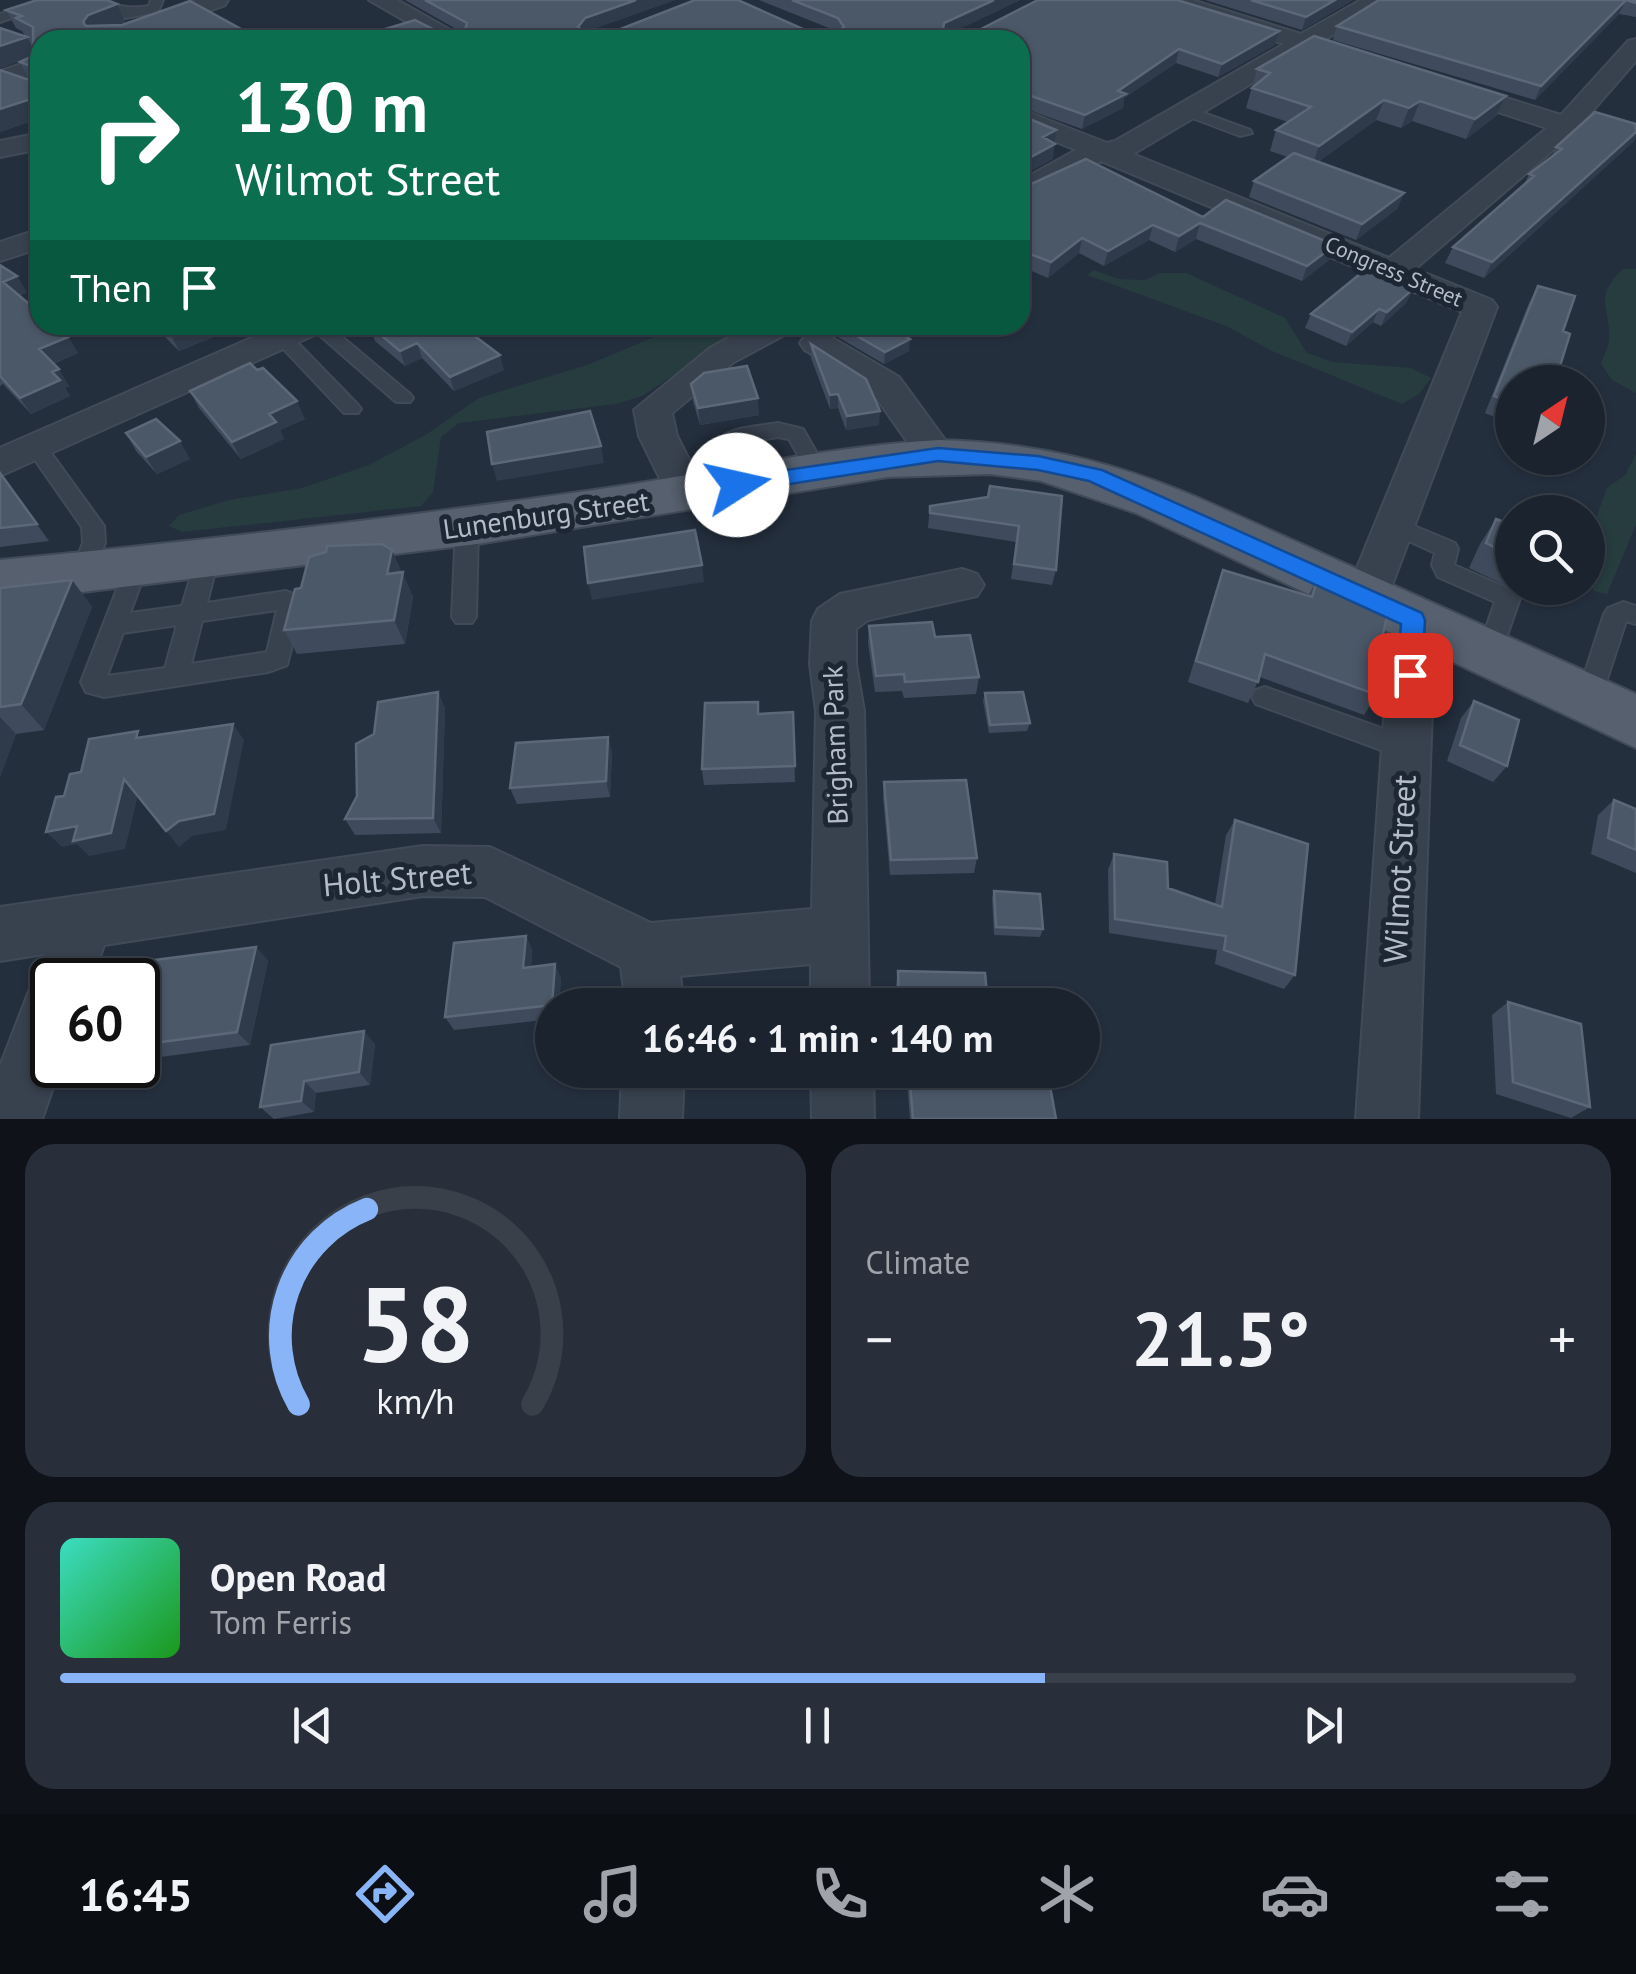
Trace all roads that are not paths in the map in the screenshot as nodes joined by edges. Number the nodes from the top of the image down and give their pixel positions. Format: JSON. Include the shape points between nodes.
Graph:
{"nodes":[{"id":1,"x":60,"y":0,"type":"edge"},
{"id":2,"x":83,"y":0,"type":"edge"},
{"id":3,"x":157,"y":0,"type":"edge"},
{"id":4,"x":217,"y":0,"type":"edge"},
{"id":5,"x":380,"y":0,"type":"edge"},
{"id":6,"x":1168,"y":0,"type":"edge"},
{"id":7,"x":1377,"y":0,"type":"edge"},
{"id":8,"x":0,"y":18,"type":"edge"},
{"id":9,"x":422,"y":21,"type":"junction"},
{"id":10,"x":134,"y":30,"type":"edge"},
{"id":11,"x":394,"y":30,"type":"edge"},
{"id":12,"x":438,"y":30,"type":"edge"},
{"id":13,"x":1304,"y":42,"type":"junction"},
{"id":14,"x":1636,"y":46,"type":"edge"},
{"id":15,"x":1374,"y":65,"type":"edge"},
{"id":16,"x":1432,"y":83,"type":"edge"},
{"id":17,"x":1187,"y":111,"type":"junction"},
{"id":18,"x":1030,"y":120,"type":"edge"},
{"id":19,"x":1566,"y":125,"type":"junction"},
{"id":20,"x":1245,"y":133,"type":"dead end"},
{"id":21,"x":30,"y":143,"type":"edge"},
{"id":22,"x":0,"y":149,"type":"edge"},
{"id":23,"x":1104,"y":150,"type":"junction"},
{"id":24,"x":1030,"y":188,"type":"edge"},
{"id":25,"x":30,"y":242,"type":"edge"},
{"id":26,"x":0,"y":252,"type":"edge"},
{"id":27,"x":1394,"y":270,"type":"junction"},
{"id":28,"x":288,"y":335,"type":"edge"},
{"id":29,"x":306,"y":335,"type":"edge"},
{"id":30,"x":311,"y":335,"type":"edge"},
{"id":31,"x":759,"y":335,"type":"edge"},
{"id":32,"x":818,"y":343,"type":"edge"},
{"id":33,"x":404,"y":398,"type":"dead end"},
{"id":34,"x":350,"y":409,"type":"dead end"},
{"id":35,"x":36,"y":446,"type":"junction"},
{"id":36,"x":938,"y":454,"type":"junction"},
{"id":37,"x":0,"y":463,"type":"edge"},
{"id":38,"x":711,"y":489,"type":"junction"},
{"id":39,"x":467,"y":526,"type":"junction"},
{"id":40,"x":1394,"y":526,"type":"junction"},
{"id":41,"x":208,"y":559,"type":"junction"},
{"id":42,"x":136,"y":567,"type":"junction"},
{"id":43,"x":82,"y":573,"type":"junction"},
{"id":44,"x":0,"y":581,"type":"edge"},
{"id":45,"x":962,"y":584,"type":"dead end"},
{"id":46,"x":1390,"y":608,"type":"junction"},
{"id":47,"x":192,"y":614,"type":"junction"},
{"id":48,"x":1636,"y":615,"type":"edge"},
{"id":49,"x":464,"y":618,"type":"dead end"},
{"id":50,"x":114,"y":625,"type":"junction"},
{"id":51,"x":1489,"y":654,"type":"junction"},
{"id":52,"x":175,"y":676,"type":"junction"},
{"id":53,"x":1265,"y":698,"type":"dead end"},
{"id":54,"x":1612,"y":711,"type":"edge"},
{"id":55,"x":1406,"y":748,"type":"junction"},
{"id":56,"x":85,"y":920,"type":"junction"},
{"id":57,"x":0,"y":934,"type":"edge"},
{"id":58,"x":838,"y":934,"type":"junction"},
{"id":59,"x":70,"y":958,"type":"edge"},
{"id":60,"x":652,"y":978,"type":"edge"},
{"id":61,"x":840,"y":988,"type":"edge"},
{"id":62,"x":30,"y":1067,"type":"edge"},
{"id":63,"x":652,"y":1088,"type":"edge"},
{"id":64,"x":842,"y":1088,"type":"edge"},
{"id":65,"x":11,"y":1119,"type":"edge"},
{"id":66,"x":651,"y":1119,"type":"edge"},
{"id":67,"x":843,"y":1119,"type":"edge"},
{"id":68,"x":1387,"y":1119,"type":"edge"}],
"edges":[{"from":1,"to":8,"type":"lane"},
{"from":2,"to":3,"type":"lane","via":[[136,14],[157,7]]},
{"from":4,"to":10,"type":"street"},
{"from":5,"to":9,"type":"street"},
{"from":6,"to":13,"type":"street"},
{"from":7,"to":13,"type":"street"},
{"from":9,"to":11,"type":"street"},
{"from":9,"to":12,"type":"street"},
{"from":13,"to":15,"type":"street"},
{"from":13,"to":17,"type":"street"},
{"from":14,"to":19,"type":"street"},
{"from":16,"to":19,"type":"street"},
{"from":17,"to":20,"type":"lane"},
{"from":17,"to":23,"type":"street","via":[[1123,148]]},
{"from":18,"to":23,"type":"street","name":"Congress Street"},
{"from":19,"to":27,"type":"street"},
{"from":21,"to":22,"type":"street"},
{"from":23,"to":24,"type":"street"},
{"from":23,"to":27,"type":"street","name":"Congress Street"},
{"from":25,"to":26,"type":"street"},
{"from":27,"to":40,"type":"street","name":"Congress Street","via":[[1480,307]]},
{"from":28,"to":35,"type":"street"},
{"from":29,"to":34,"type":"lane"},
{"from":30,"to":33,"type":"lane"},
{"from":31,"to":38,"type":"street","via":[[722,355],[653,410],[658,436]]},
{"from":32,"to":36,"type":"street","via":[[886,385]]},
{"from":35,"to":37,"type":"street"},
{"from":35,"to":43,"type":"lane","via":[[93,526]]},
{"from":36,"to":38,"type":"main road","name":"Lunenburg Street"},
{"from":36,"to":46,"type":"main road","name":"Lunenburg Street","via":[[1095,476]]},
{"from":38,"to":39,"type":"main road","name":"Lunenburg Street"},
{"from":39,"to":41,"type":"main road","name":"Lunenburg Street"},
{"from":39,"to":49,"type":"lane"},
{"from":40,"to":46,"type":"street","name":"Congress Street"},
{"from":40,"to":51,"type":"lane","via":[[1447,549],[1446,571],[1508,598]]},
{"from":41,"to":42,"type":"main road","name":"Lunenburg Street"},
{"from":41,"to":47,"type":"lane"},
{"from":42,"to":43,"type":"main road","name":"Lunenburg Street"},
{"from":42,"to":50,"type":"lane"},
{"from":43,"to":44,"type":"main road","name":"Lunenburg Street"},
{"from":45,"to":58,"type":"street","name":"Brigham Park","via":[[856,606],[834,621]]},
{"from":46,"to":51,"type":"main road","name":"Lunenburg Street"},
{"from":46,"to":55,"type":"street","name":"Wilmot Street"},
{"from":47,"to":50,"type":"lane"},
{"from":47,"to":52,"type":"lane"},
{"from":47,"to":52,"type":"lane","via":[[286,600],[290,605],[275,660]]},
{"from":48,"to":54,"type":"lane","via":[[1616,614]]},
{"from":50,"to":52,"type":"lane","via":[[94,685]]},
{"from":51,"to":54,"type":"main road","name":"Lunenburg Street"},
{"from":53,"to":55,"type":"lane"},
{"from":55,"to":68,"type":"street","name":"Wilmot Street"},
{"from":56,"to":57,"type":"street","name":"Holt Street"},
{"from":56,"to":59,"type":"street"},
{"from":56,"to":60,"type":"street","name":"Holt Street","via":[[464,869],[490,872]]},
{"from":58,"to":60,"type":"street","name":"Holt Street"},
{"from":58,"to":61,"type":"street","name":"Brigham Park"},
{"from":62,"to":65,"type":"street"},
{"from":63,"to":66,"type":"street"},
{"from":64,"to":67,"type":"street"}]}
